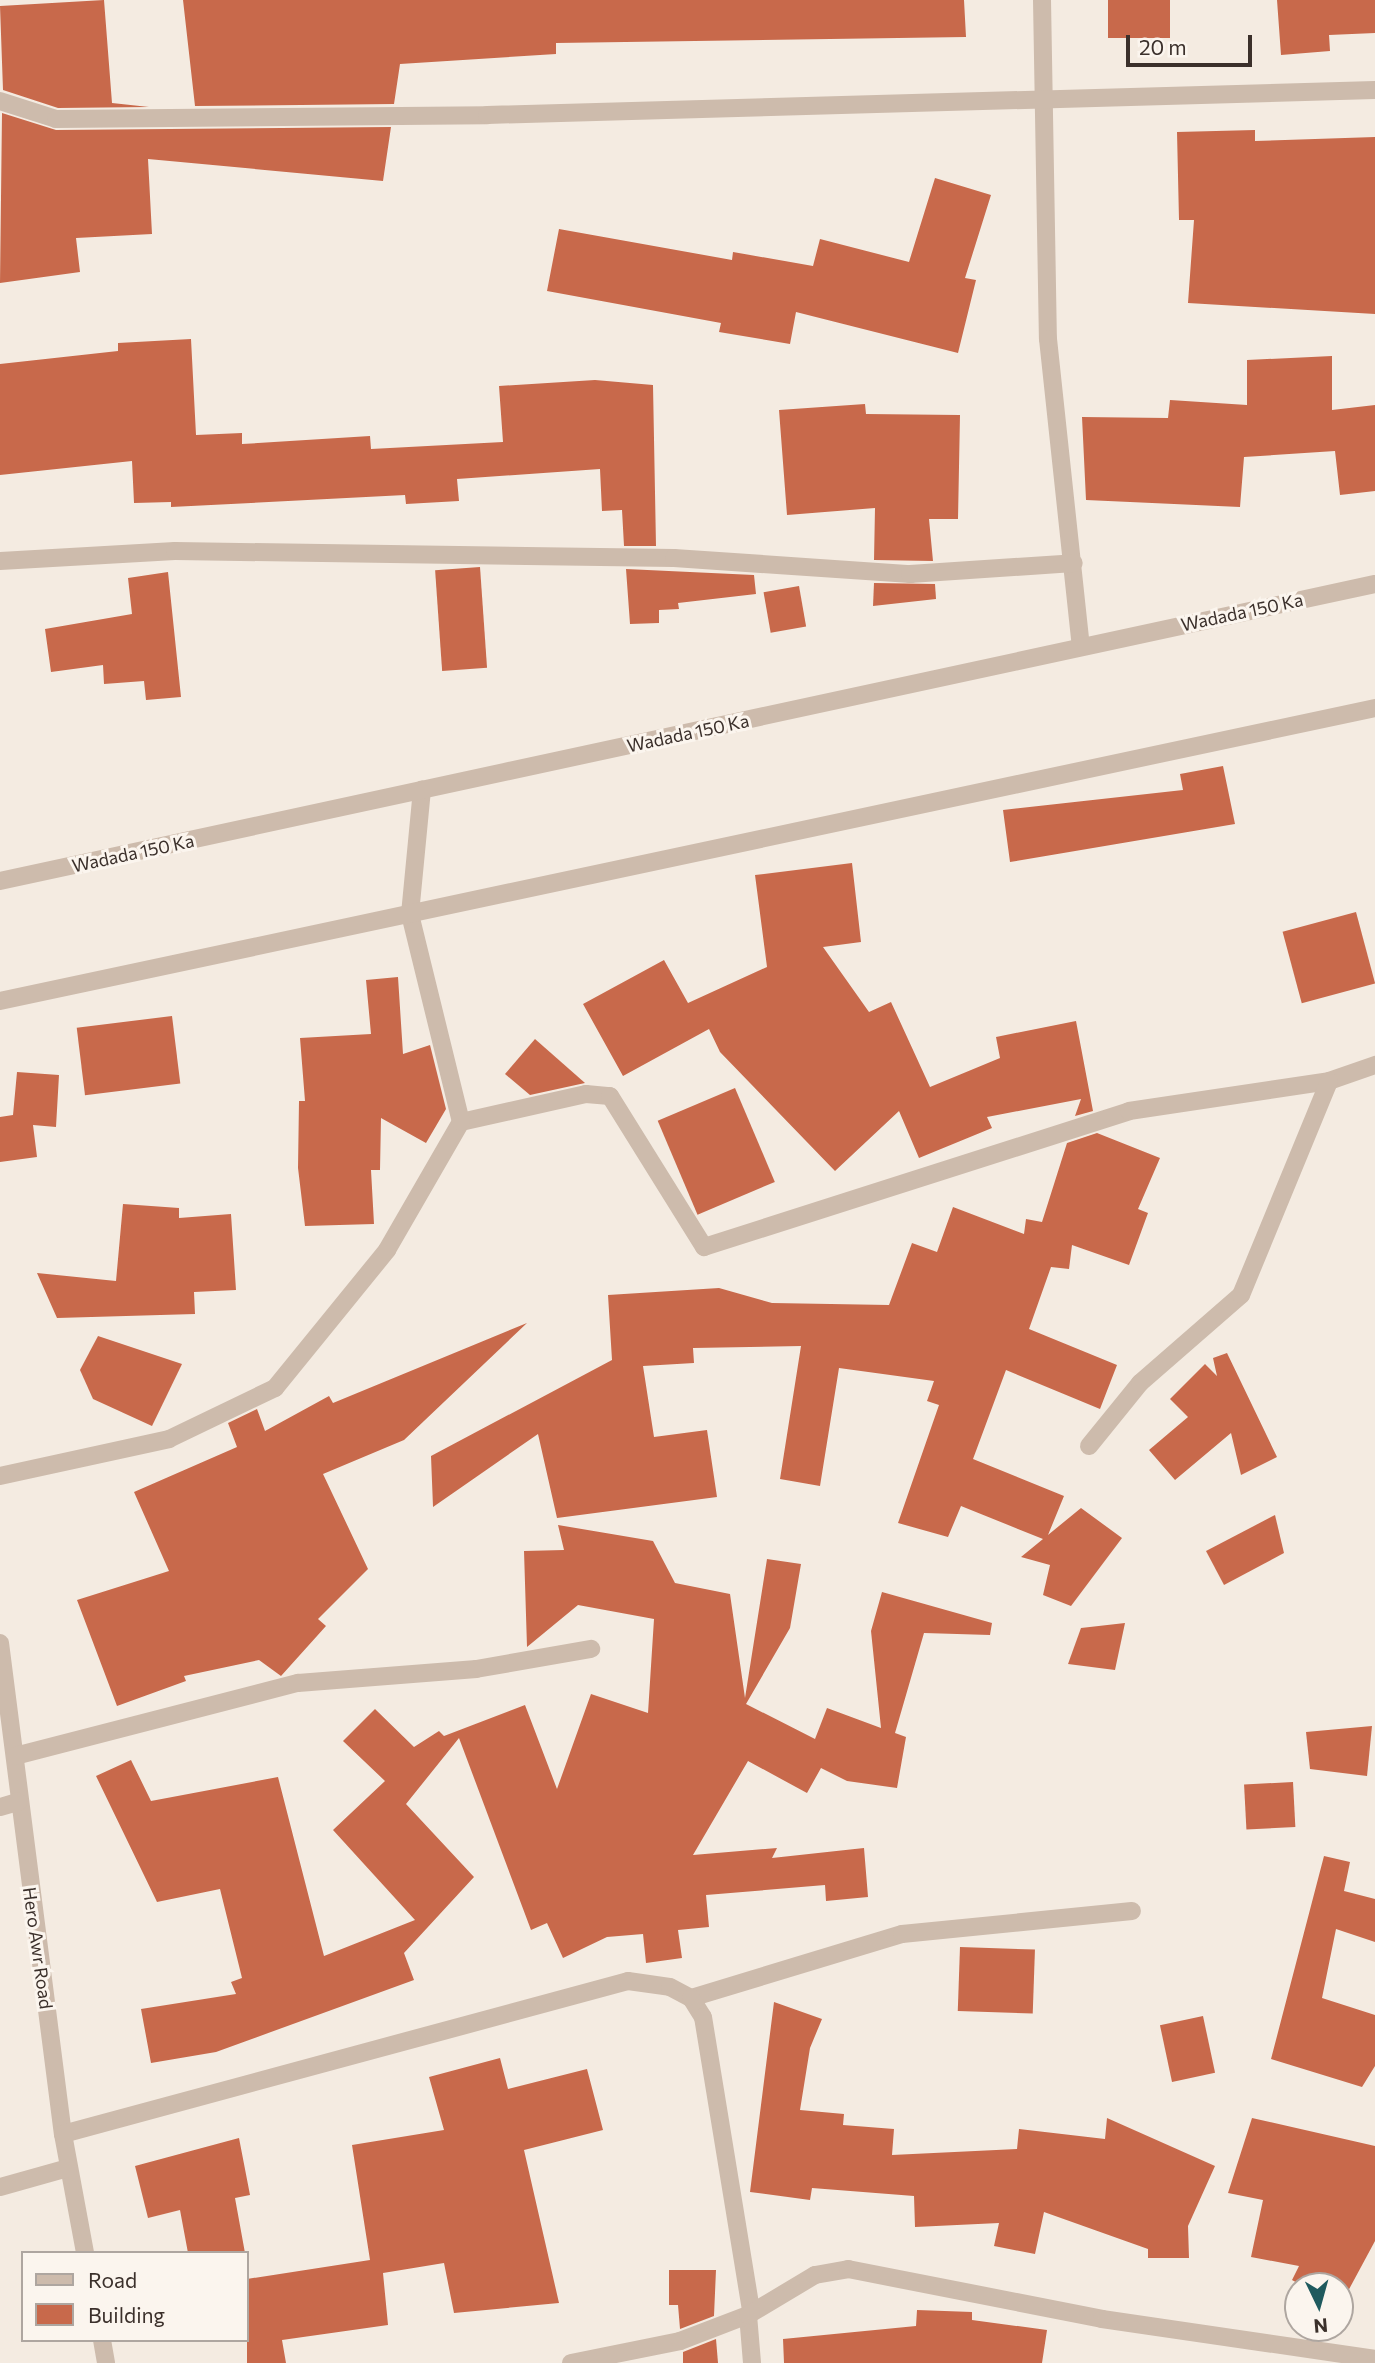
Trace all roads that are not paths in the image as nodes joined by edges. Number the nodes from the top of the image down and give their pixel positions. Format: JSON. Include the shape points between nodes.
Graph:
{"nodes":[{"id":1,"x":1042,"y":0,"type":"edge"},
{"id":2,"x":1375,"y":90,"type":"edge"},
{"id":3,"x":1040,"y":96,"type":"junction"},
{"id":4,"x":0,"y":101,"type":"edge"},
{"id":5,"x":0,"y":561,"type":"edge"},
{"id":6,"x":1073,"y":563,"type":"junction"},
{"id":7,"x":1375,"y":584,"type":"edge"},
{"id":8,"x":1082,"y":646,"type":"junction"},
{"id":9,"x":1375,"y":708,"type":"edge"},
{"id":10,"x":422,"y":790,"type":"junction"},
{"id":11,"x":0,"y":881,"type":"edge"},
{"id":12,"x":410,"y":914,"type":"junction"},
{"id":13,"x":0,"y":1001,"type":"edge"},
{"id":14,"x":1375,"y":1065,"type":"edge"},
{"id":15,"x":1329,"y":1081,"type":"junction"},
{"id":16,"x":461,"y":1122,"type":"junction"},
{"id":17,"x":1089,"y":1446,"type":"dead end"},
{"id":18,"x":0,"y":1476,"type":"edge"},
{"id":19,"x":0,"y":1643,"type":"edge"},
{"id":20,"x":591,"y":1649,"type":"dead end"},
{"id":21,"x":15,"y":1756,"type":"junction"},
{"id":22,"x":18,"y":1802,"type":"junction"},
{"id":23,"x":0,"y":1807,"type":"edge"},
{"id":24,"x":1132,"y":1911,"type":"dead end"},
{"id":25,"x":691,"y":1998,"type":"junction"},
{"id":26,"x":63,"y":2134,"type":"junction"},
{"id":27,"x":68,"y":2168,"type":"junction"},
{"id":28,"x":0,"y":2187,"type":"edge"},
{"id":29,"x":85,"y":2251,"type":"edge"},
{"id":30,"x":750,"y":2312,"type":"junction"},
{"id":31,"x":102,"y":2342,"type":"edge"},
{"id":32,"x":1375,"y":2359,"type":"edge"},
{"id":33,"x":106,"y":2363,"type":"edge"},
{"id":34,"x":571,"y":2363,"type":"edge"},
{"id":35,"x":752,"y":2363,"type":"edge"}],
"edges":[{"from":1,"to":3,"type":"street"},
{"from":2,"to":3,"type":"street"},
{"from":3,"to":4,"type":"street","via":[[488,115],[56,119]]},
{"from":3,"to":6,"type":"street","via":[[1048,339]]},
{"from":5,"to":6,"type":"street","via":[[175,551],[674,558],[910,574]]},
{"from":6,"to":8,"type":"street"},
{"from":7,"to":8,"type":"street","name":"Wadada 150 Ka"},
{"from":8,"to":10,"type":"street","name":"Wadada 150 Ka"},
{"from":9,"to":12,"type":"street"},
{"from":10,"to":11,"type":"street","name":"Wadada 150 Ka"},
{"from":10,"to":12,"type":"street"},
{"from":12,"to":13,"type":"street"},
{"from":12,"to":16,"type":"street"},
{"from":14,"to":15,"type":"street"},
{"from":15,"to":16,"type":"street","via":[[1129,1111],[704,1247],[610,1096],[586,1094]]},
{"from":15,"to":17,"type":"street","via":[[1241,1295],[1140,1383]]},
{"from":16,"to":18,"type":"street","via":[[387,1250],[275,1388],[169,1439]]},
{"from":19,"to":21,"type":"street","name":"Hero Awr Road"},
{"from":20,"to":21,"type":"street","via":[[476,1669],[298,1683]]},
{"from":21,"to":22,"type":"street","name":"Hero Awr Road"},
{"from":22,"to":23,"type":"street"},
{"from":22,"to":26,"type":"street","name":"Hero Awr Road"},
{"from":24,"to":25,"type":"street","via":[[902,1934]]},
{"from":25,"to":26,"type":"street","via":[[670,1987],[628,1980]]},
{"from":25,"to":30,"type":"street","via":[[703,2017]]},
{"from":26,"to":27,"type":"street","name":"Hero Awr Road"},
{"from":27,"to":28,"type":"street"},
{"from":27,"to":29,"type":"street","name":"Hero Awr Road"},
{"from":30,"to":32,"type":"street","via":[[816,2275],[885,2272],[1102,2319]]},
{"from":30,"to":34,"type":"street","via":[[680,2342]]},
{"from":30,"to":35,"type":"street"},
{"from":31,"to":33,"type":"street"}]}
